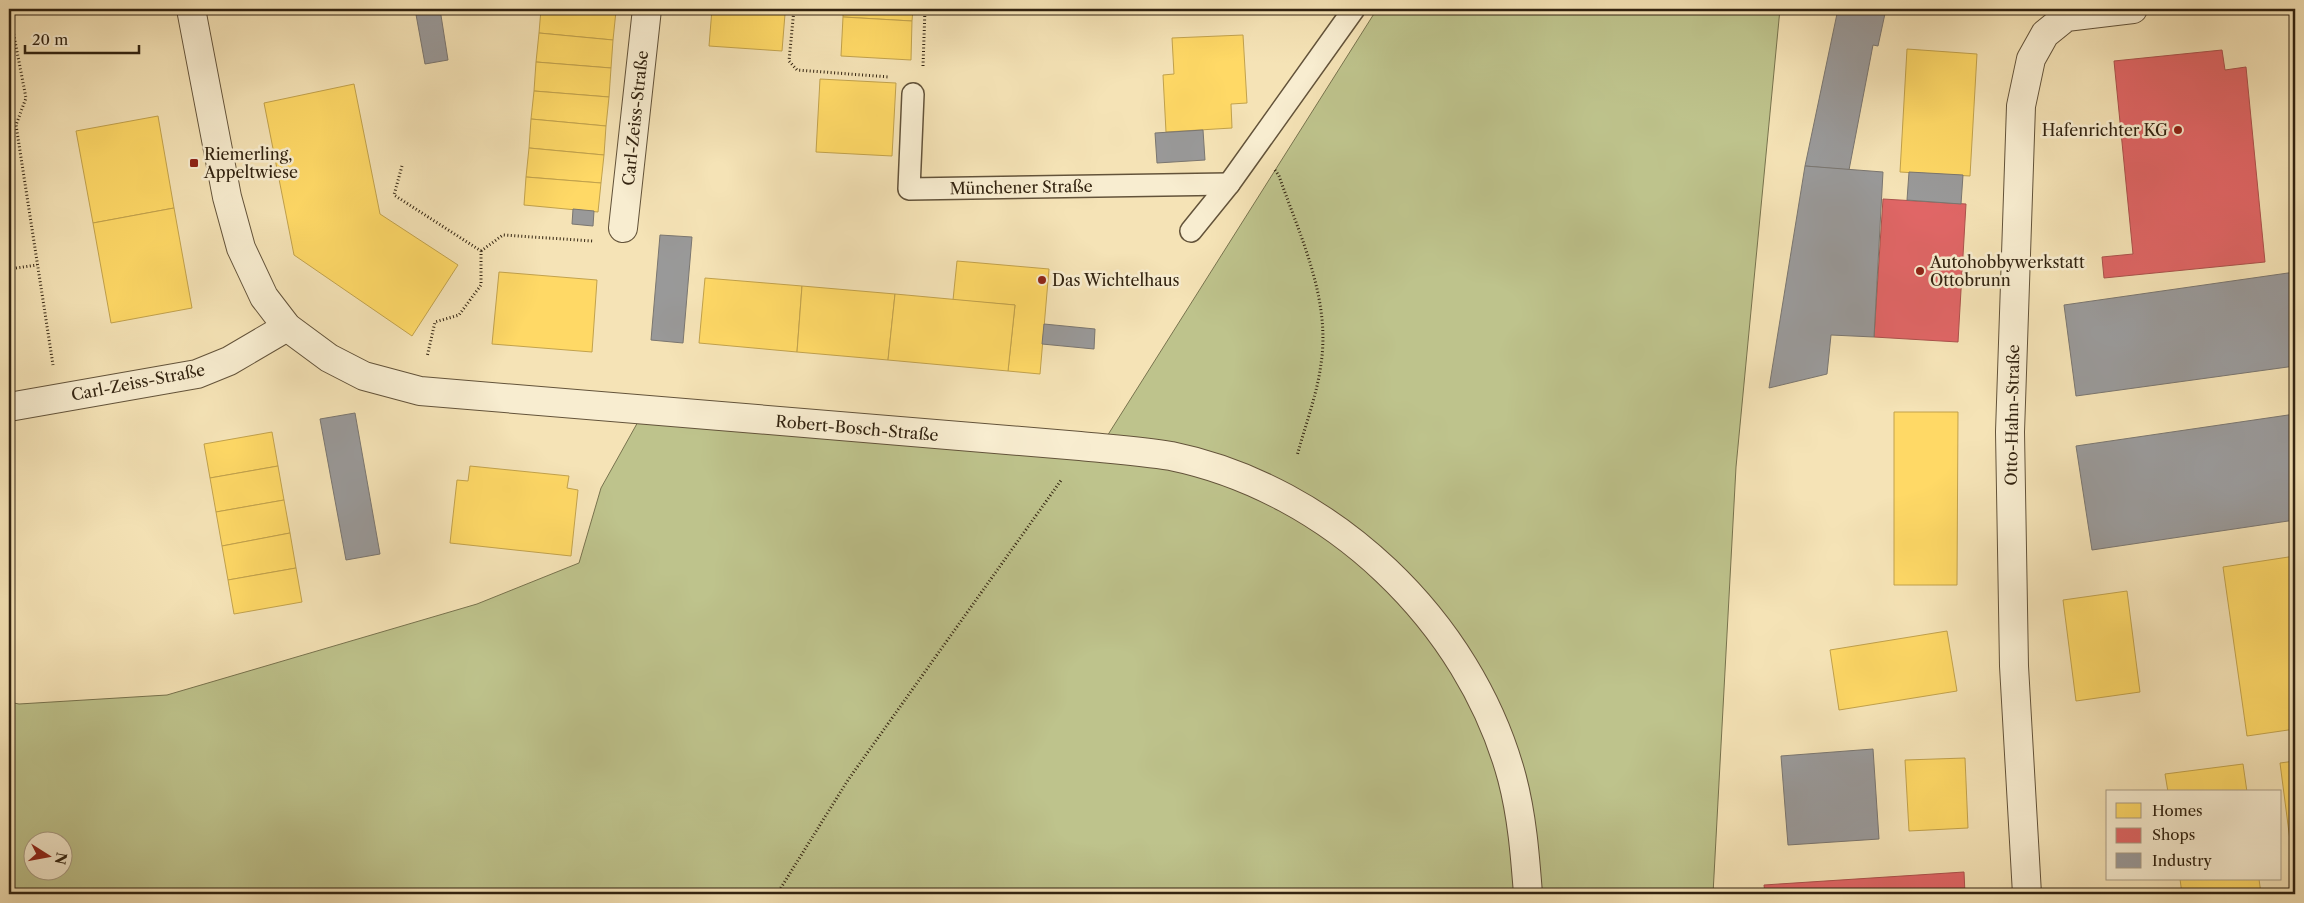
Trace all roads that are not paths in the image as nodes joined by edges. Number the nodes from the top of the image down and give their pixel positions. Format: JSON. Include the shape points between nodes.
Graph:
{"nodes":[{"id":1,"x":191,"y":9,"type":"edge"},
{"id":2,"x":647,"y":9,"type":"edge"},
{"id":3,"x":1354,"y":9,"type":"edge"},
{"id":4,"x":2133,"y":9,"type":"edge"},
{"id":5,"x":913,"y":94,"type":"road end"},
{"id":6,"x":1230,"y":184,"type":"junction"},
{"id":7,"x":623,"y":228,"type":"road end"},
{"id":8,"x":1192,"y":231,"type":"dead end"},
{"id":9,"x":288,"y":327,"type":"junction"},
{"id":10,"x":9,"y":407,"type":"edge"},
{"id":11,"x":1528,"y":894,"type":"edge"},
{"id":12,"x":2027,"y":894,"type":"edge"}],
"edges":[{"from":1,"to":9,"type":"street","name":"Robert-Bosch-Straße","via":[[227,197],[241,248],[264,298]]},
{"from":2,"to":7,"type":"street","name":"Carl-Zeiss-Straße"},
{"from":3,"to":6,"type":"lane"},
{"from":4,"to":12,"type":"street","name":"Otto-Hahn-Straße","via":[[2066,18],[2045,34],[2031,59],[2021,106],[2010,432],[2014,666]]},
{"from":5,"to":6,"type":"lane","name":"Münchener Straße","via":[[909,189]]},
{"from":6,"to":8,"type":"lane"},
{"from":9,"to":10,"type":"street","name":"Carl-Zeiss-Straße","via":[[229,361],[197,374]]},
{"from":9,"to":11,"type":"street","name":"Robert-Bosch-Straße","via":[[329,358],[364,376],[420,391],[1171,456],[1264,488],[1305,510],[1361,548],[1401,583],[1432,619],[1465,667],[1493,723],[1512,778],[1523,836]]}]}
